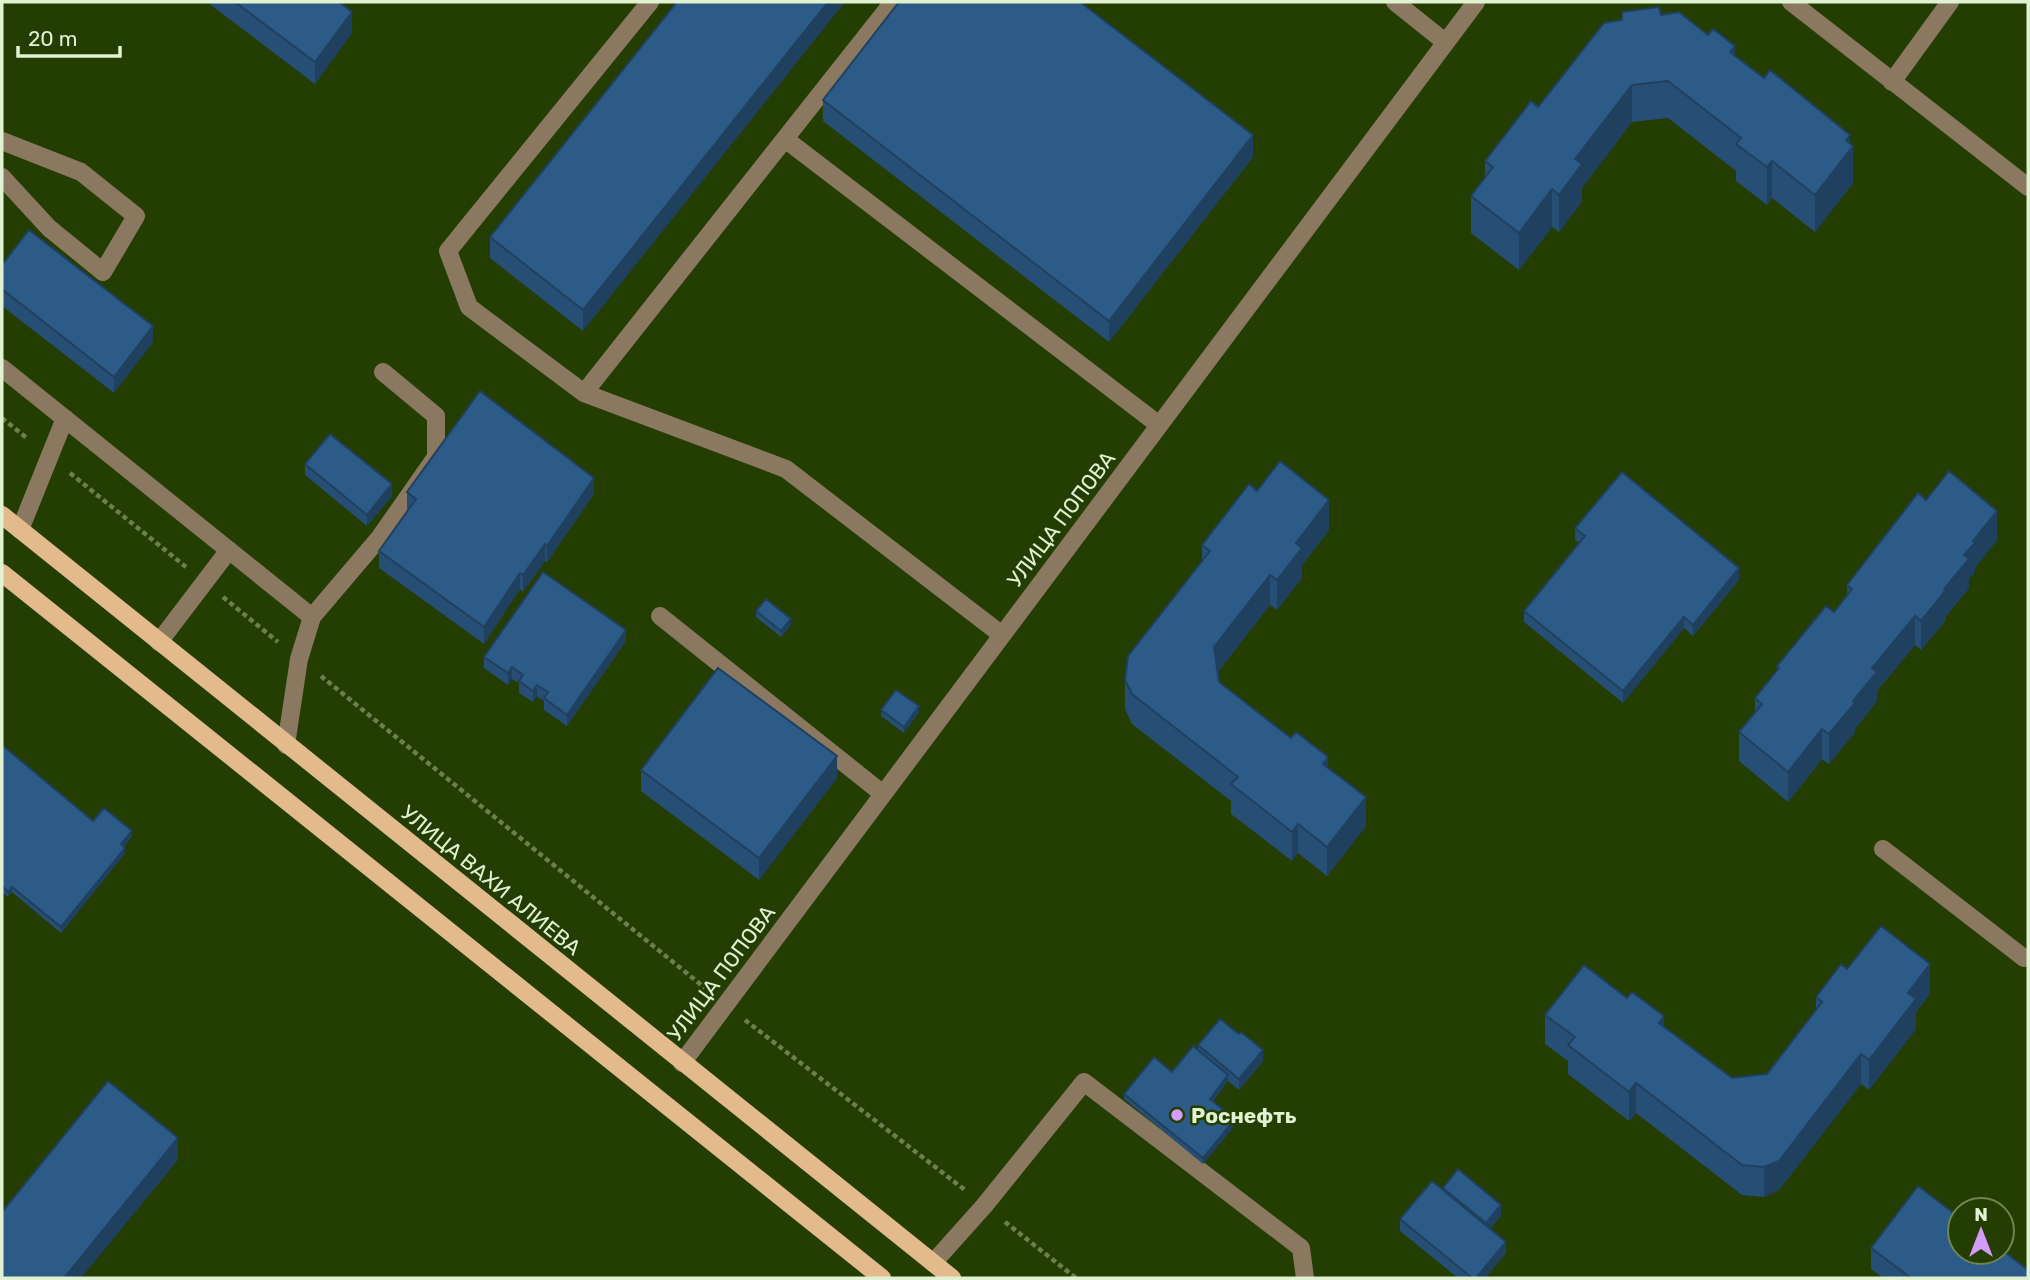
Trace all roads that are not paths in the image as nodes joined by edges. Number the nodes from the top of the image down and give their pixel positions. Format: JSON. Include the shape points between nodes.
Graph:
{"nodes":[{"id":1,"x":650,"y":2,"type":"edge"},
{"id":2,"x":892,"y":2,"type":"edge"},
{"id":3,"x":1395,"y":2,"type":"edge"},
{"id":4,"x":1476,"y":2,"type":"edge"},
{"id":5,"x":1791,"y":2,"type":"edge"},
{"id":6,"x":1950,"y":2,"type":"edge"},
{"id":7,"x":1445,"y":42,"type":"junction"},
{"id":8,"x":1892,"y":82,"type":"junction"},
{"id":9,"x":785,"y":139,"type":"junction"},
{"id":10,"x":2,"y":141,"type":"edge"},
{"id":11,"x":2,"y":177,"type":"edge"},
{"id":12,"x":2028,"y":187,"type":"edge"},
{"id":13,"x":2,"y":368,"type":"edge"},
{"id":14,"x":383,"y":372,"type":"dead end"},
{"id":15,"x":584,"y":393,"type":"junction"},
{"id":16,"x":65,"y":418,"type":"junction"},
{"id":17,"x":1159,"y":425,"type":"junction"},
{"id":18,"x":2,"y":515,"type":"edge"},
{"id":19,"x":20,"y":530,"type":"junction"},
{"id":20,"x":229,"y":550,"type":"junction"},
{"id":21,"x":2,"y":573,"type":"edge"},
{"id":22,"x":660,"y":616,"type":"dead end"},
{"id":23,"x":312,"y":617,"type":"junction"},
{"id":24,"x":1002,"y":635,"type":"junction"},
{"id":25,"x":159,"y":642,"type":"junction"},
{"id":26,"x":286,"y":745,"type":"junction"},
{"id":27,"x":883,"y":794,"type":"junction"},
{"id":28,"x":1883,"y":849,"type":"dead end"},
{"id":29,"x":2024,"y":958,"type":"dead end"},
{"id":30,"x":682,"y":1063,"type":"junction"},
{"id":31,"x":933,"y":1264,"type":"junction"},
{"id":32,"x":882,"y":1278,"type":"edge"},
{"id":33,"x":952,"y":1278,"type":"edge"},
{"id":34,"x":1305,"y":1278,"type":"edge"}],
"edges":[{"from":1,"to":15,"type":"street","via":[[448,251],[468,307]]},
{"from":2,"to":9,"type":"street"},
{"from":3,"to":7,"type":"street"},
{"from":4,"to":7,"type":"street","name":"УЛИЦА ПОПОВА"},
{"from":5,"to":8,"type":"street"},
{"from":6,"to":8,"type":"street"},
{"from":7,"to":17,"type":"street","name":"УЛИЦА ПОПОВА"},
{"from":8,"to":12,"type":"street"},
{"from":9,"to":15,"type":"street"},
{"from":9,"to":17,"type":"street"},
{"from":10,"to":11,"type":"street","via":[[81,172],[136,216],[103,272],[49,228]]},
{"from":13,"to":16,"type":"street"},
{"from":14,"to":23,"type":"street","via":[[436,416],[436,457],[380,537]]},
{"from":15,"to":24,"type":"street","via":[[786,469]]},
{"from":16,"to":19,"type":"street"},
{"from":16,"to":20,"type":"street"},
{"from":17,"to":24,"type":"street","name":"УЛИЦА ПОПОВА"},
{"from":18,"to":19,"type":"main road","name":"УЛИЦА ВАХИ АЛИЕВА"},
{"from":19,"to":25,"type":"main road","name":"УЛИЦА ВАХИ АЛИЕВА"},
{"from":20,"to":23,"type":"street"},
{"from":20,"to":25,"type":"street"},
{"from":21,"to":32,"type":"main road"},
{"from":22,"to":27,"type":"street"},
{"from":23,"to":26,"type":"street","via":[[299,659]]},
{"from":24,"to":27,"type":"street","name":"УЛИЦА ПОПОВА"},
{"from":25,"to":26,"type":"main road","name":"УЛИЦА ВАХИ АЛИЕВА"},
{"from":26,"to":30,"type":"main road","name":"УЛИЦА ВАХИ АЛИЕВА"},
{"from":27,"to":30,"type":"street","name":"УЛИЦА ПОПОВА"},
{"from":28,"to":29,"type":"street"},
{"from":30,"to":31,"type":"main road","name":"УЛИЦА ВАХИ АЛИЕВА"},
{"from":31,"to":33,"type":"main road","name":"УЛИЦА ВАХИ АЛИЕВА"},
{"from":31,"to":34,"type":"street","via":[[1084,1082],[1301,1248]]}]}
